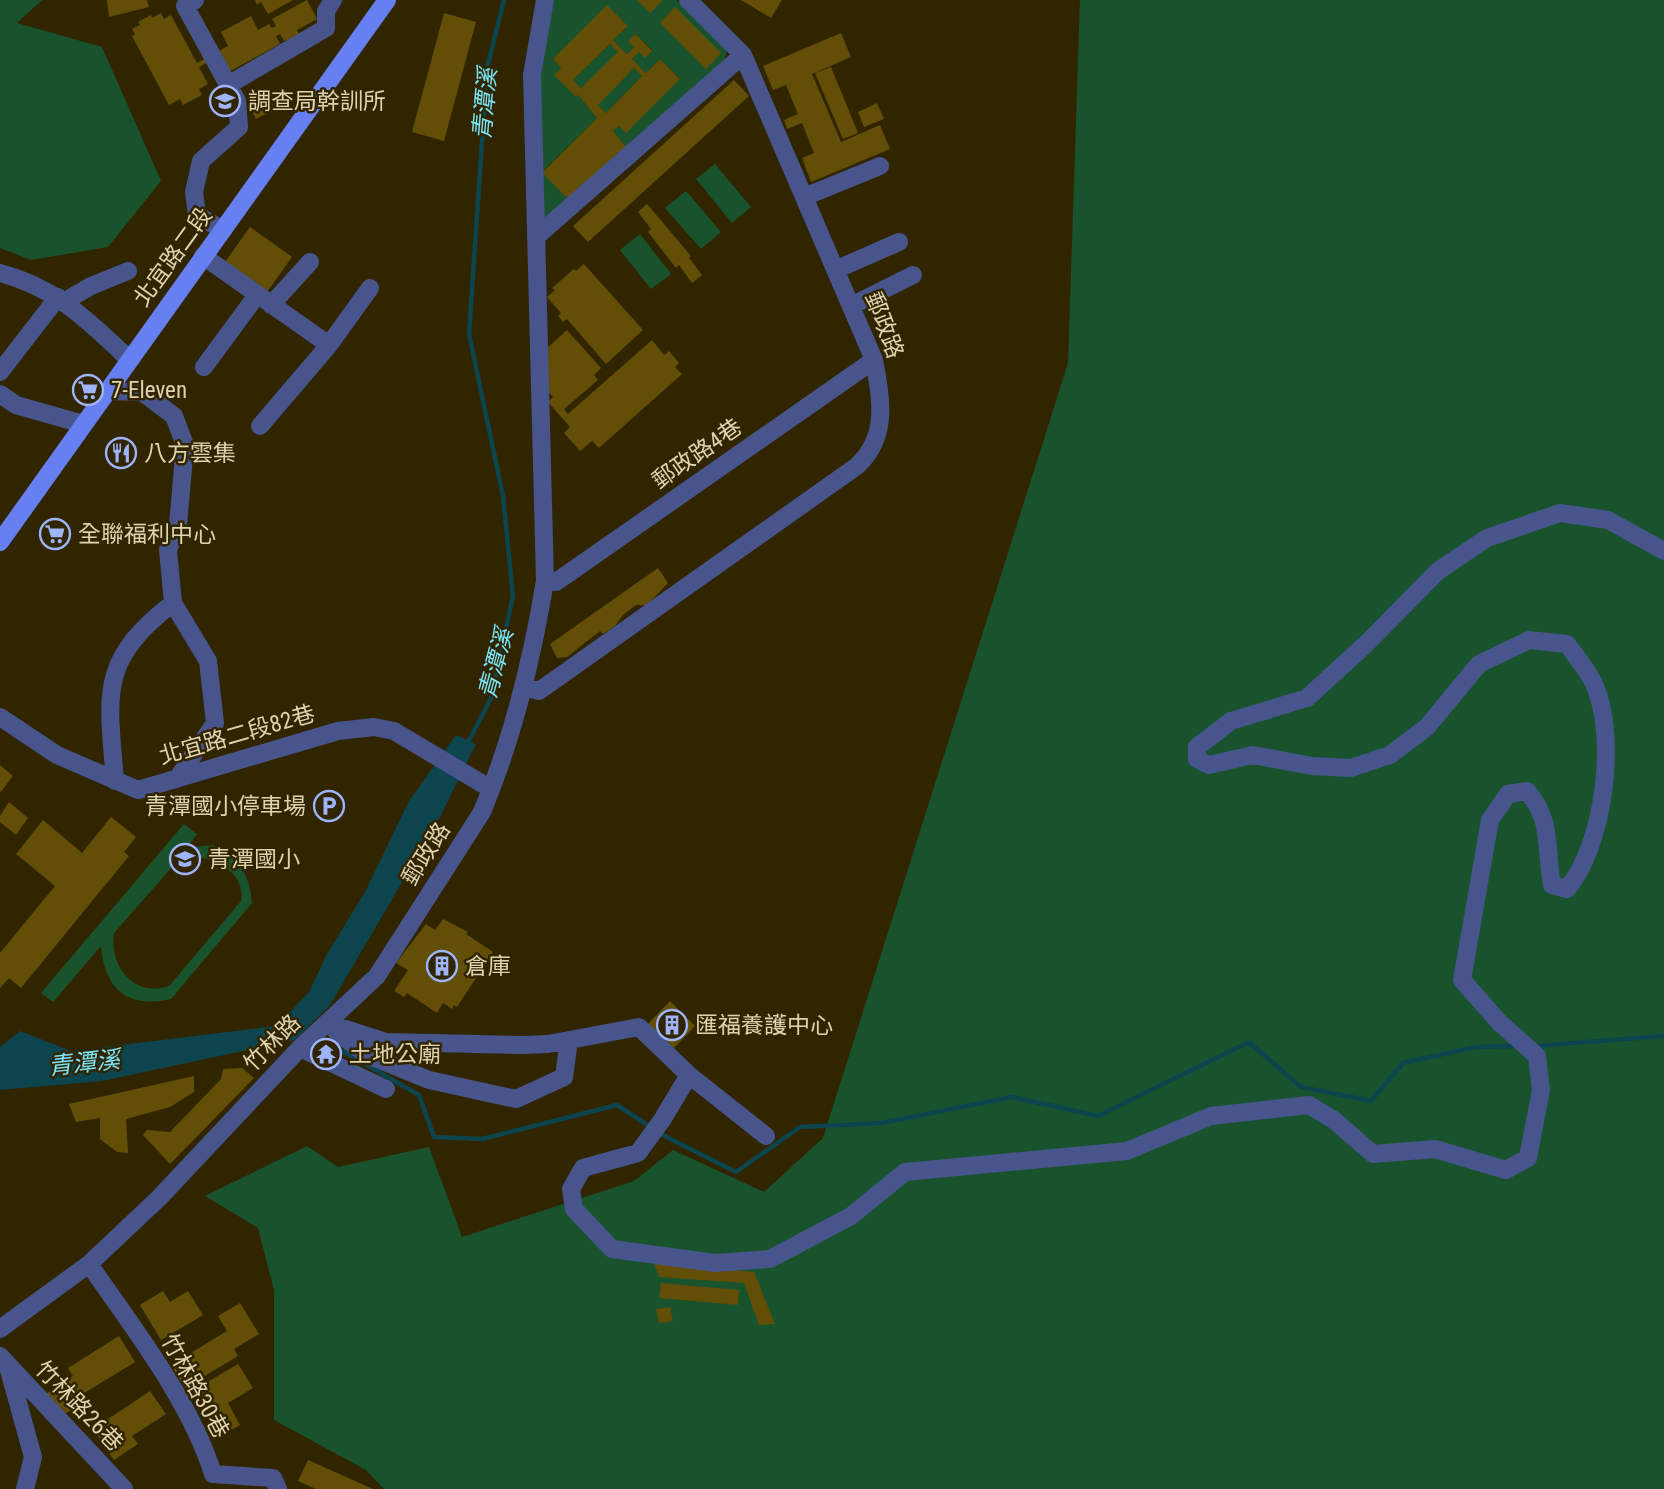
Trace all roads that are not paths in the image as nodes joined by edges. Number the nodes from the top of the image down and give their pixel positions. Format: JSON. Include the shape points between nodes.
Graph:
{"nodes":[{"id":1,"x":195,"y":0,"type":"edge"},
{"id":2,"x":332,"y":0,"type":"edge"},
{"id":3,"x":387,"y":0,"type":"edge"},
{"id":4,"x":545,"y":0,"type":"edge"},
{"id":5,"x":688,"y":0,"type":"edge"},
{"id":6,"x":743,"y":55,"type":"junction"},
{"id":7,"x":228,"y":85,"type":"junction"},
{"id":8,"x":880,"y":166,"type":"dead end"},
{"id":9,"x":804,"y":197,"type":"junction"},
{"id":10,"x":223,"y":230,"type":"junction"},
{"id":11,"x":536,"y":237,"type":"junction"},
{"id":12,"x":899,"y":242,"type":"dead end"},
{"id":13,"x":203,"y":256,"type":"junction"},
{"id":14,"x":310,"y":262,"type":"dead end"},
{"id":15,"x":835,"y":270,"type":"junction"},
{"id":16,"x":128,"y":271,"type":"dead end"},
{"id":17,"x":0,"y":273,"type":"edge"},
{"id":18,"x":913,"y":275,"type":"dead end"},
{"id":19,"x":370,"y":288,"type":"dead end"},
{"id":20,"x":62,"y":299,"type":"junction"},
{"id":21,"x":264,"y":300,"type":"junction"},
{"id":22,"x":851,"y":306,"type":"junction"},
{"id":23,"x":329,"y":345,"type":"junction"},
{"id":24,"x":130,"y":360,"type":"junction"},
{"id":25,"x":874,"y":360,"type":"junction"},
{"id":26,"x":204,"y":368,"type":"dead end"},
{"id":27,"x":0,"y":372,"type":"edge"},
{"id":28,"x":107,"y":391,"type":"junction"},
{"id":29,"x":0,"y":394,"type":"edge"},
{"id":30,"x":8,"y":405,"type":"edge"},
{"id":31,"x":83,"y":424,"type":"junction"},
{"id":32,"x":260,"y":426,"type":"dead end"},
{"id":33,"x":0,"y":542,"type":"edge"},
{"id":34,"x":1664,"y":551,"type":"edge"},
{"id":35,"x":545,"y":581,"type":"junction"},
{"id":36,"x":173,"y":603,"type":"junction"},
{"id":37,"x":524,"y":687,"type":"junction"},
{"id":38,"x":0,"y":716,"type":"edge"},
{"id":39,"x":177,"y":779,"type":"junction"},
{"id":40,"x":115,"y":780,"type":"junction"},
{"id":41,"x":491,"y":789,"type":"junction"},
{"id":42,"x":327,"y":1023,"type":"junction"},
{"id":43,"x":569,"y":1040,"type":"junction"},
{"id":44,"x":300,"y":1048,"type":"junction"},
{"id":45,"x":689,"y":1075,"type":"junction"},
{"id":46,"x":386,"y":1089,"type":"dead end"},
{"id":47,"x":766,"y":1136,"type":"dead end"},
{"id":48,"x":89,"y":1264,"type":"junction"},
{"id":49,"x":0,"y":1329,"type":"edge"},
{"id":50,"x":4,"y":1361,"type":"edge"},
{"id":51,"x":25,"y":1489,"type":"edge"},
{"id":52,"x":124,"y":1489,"type":"edge"},
{"id":53,"x":278,"y":1489,"type":"edge"}],
"edges":[{"from":1,"to":7,"type":"street","via":[[185,6]]},
{"from":2,"to":7,"type":"street","via":[[326,28]]},
{"from":3,"to":10,"type":"main road","name":"北宜路二段"},
{"from":4,"to":11,"type":"street","name":"郵政路","via":[[532,75]]},
{"from":5,"to":6,"type":"street","name":"郵政路"},
{"from":6,"to":9,"type":"street","name":"郵政路"},
{"from":6,"to":11,"type":"street"},
{"from":7,"to":10,"type":"street","via":[[237,101],[239,127],[201,161],[194,192],[197,215]]},
{"from":8,"to":9,"type":"street"},
{"from":9,"to":15,"type":"street","name":"郵政路"},
{"from":10,"to":13,"type":"main road","name":"北宜路二段"},
{"from":11,"to":35,"type":"street","name":"郵政路"},
{"from":12,"to":15,"type":"street"},
{"from":13,"to":21,"type":"street"},
{"from":13,"to":24,"type":"main road","name":"北宜路二段"},
{"from":14,"to":21,"type":"street"},
{"from":15,"to":22,"type":"street","name":"郵政路"},
{"from":16,"to":20,"type":"street"},
{"from":17,"to":20,"type":"street","via":[[27,280]]},
{"from":18,"to":22,"type":"street"},
{"from":19,"to":23,"type":"street"},
{"from":20,"to":24,"type":"street"},
{"from":20,"to":27,"type":"street"},
{"from":21,"to":23,"type":"street"},
{"from":21,"to":26,"type":"street"},
{"from":22,"to":25,"type":"street","name":"郵政路"},
{"from":23,"to":32,"type":"street"},
{"from":24,"to":28,"type":"main road","name":"北宜路二段"},
{"from":25,"to":35,"type":"street","name":"郵政路4巷","via":[[556,582]]},
{"from":25,"to":37,"type":"street","name":"郵政路","via":[[883,406],[877,442],[858,466],[539,691]]},
{"from":28,"to":31,"type":"main road","name":"北宜路二段"},
{"from":28,"to":36,"type":"street","via":[[142,392],[174,416],[185,445],[178,526],[168,550]]},
{"from":29,"to":30,"type":"street"},
{"from":30,"to":31,"type":"street"},
{"from":31,"to":33,"type":"main road","name":"北宜路二段"},
{"from":34,"to":45,"type":"street","via":[[1608,520],[1560,513],[1487,538],[1438,571],[1307,698],[1231,721],[1197,747],[1197,759],[1209,765],[1253,755],[1351,768],[1390,755],[1427,727],[1479,664],[1529,640],[1567,644],[1595,685],[1607,745],[1607,777],[1592,839],[1578,876],[1567,889],[1552,885],[1541,807],[1527,791],[1508,794],[1490,820],[1462,980],[1537,1056],[1541,1090],[1528,1158],[1506,1170],[1435,1149],[1373,1154],[1309,1105],[1211,1116],[1127,1151],[905,1172],[850,1216],[770,1259],[715,1264],[612,1249],[574,1209],[571,1189],[583,1168],[638,1153]]},
{"from":35,"to":37,"type":"street","name":"郵政路"},
{"from":36,"to":39,"type":"street","via":[[208,661],[215,723]]},
{"from":36,"to":40,"type":"street","via":[[143,626],[117,662],[109,708]]},
{"from":37,"to":41,"type":"street","name":"郵政路"},
{"from":38,"to":40,"type":"street","name":"北宜路二段82巷","via":[[57,755]]},
{"from":39,"to":40,"type":"street","name":"北宜路二段82巷","via":[[138,790]]},
{"from":39,"to":41,"type":"street","name":"北宜路二段82巷","via":[[338,731],[374,727],[394,731]]},
{"from":41,"to":42,"type":"street","name":"郵政路","via":[[482,812],[377,976]]},
{"from":42,"to":43,"type":"street","name":"竹林路","via":[[386,1042],[523,1045]]},
{"from":42,"to":43,"type":"street","via":[[365,1054],[429,1080],[516,1099],[564,1077]]},
{"from":42,"to":44,"type":"street","name":"竹林路"},
{"from":43,"to":45,"type":"street","name":"竹林路","via":[[639,1027]]},
{"from":44,"to":46,"type":"street"},
{"from":44,"to":48,"type":"street","name":"竹林路","via":[[159,1198]]},
{"from":45,"to":47,"type":"street"},
{"from":48,"to":49,"type":"street","name":"竹林路"},
{"from":48,"to":53,"type":"street","name":"竹林路30巷","via":[[149,1350],[205,1448],[213,1474],[273,1478]]},
{"from":50,"to":51,"type":"street","via":[[33,1457]]},
{"from":50,"to":52,"type":"street","name":"竹林路26巷"}]}
